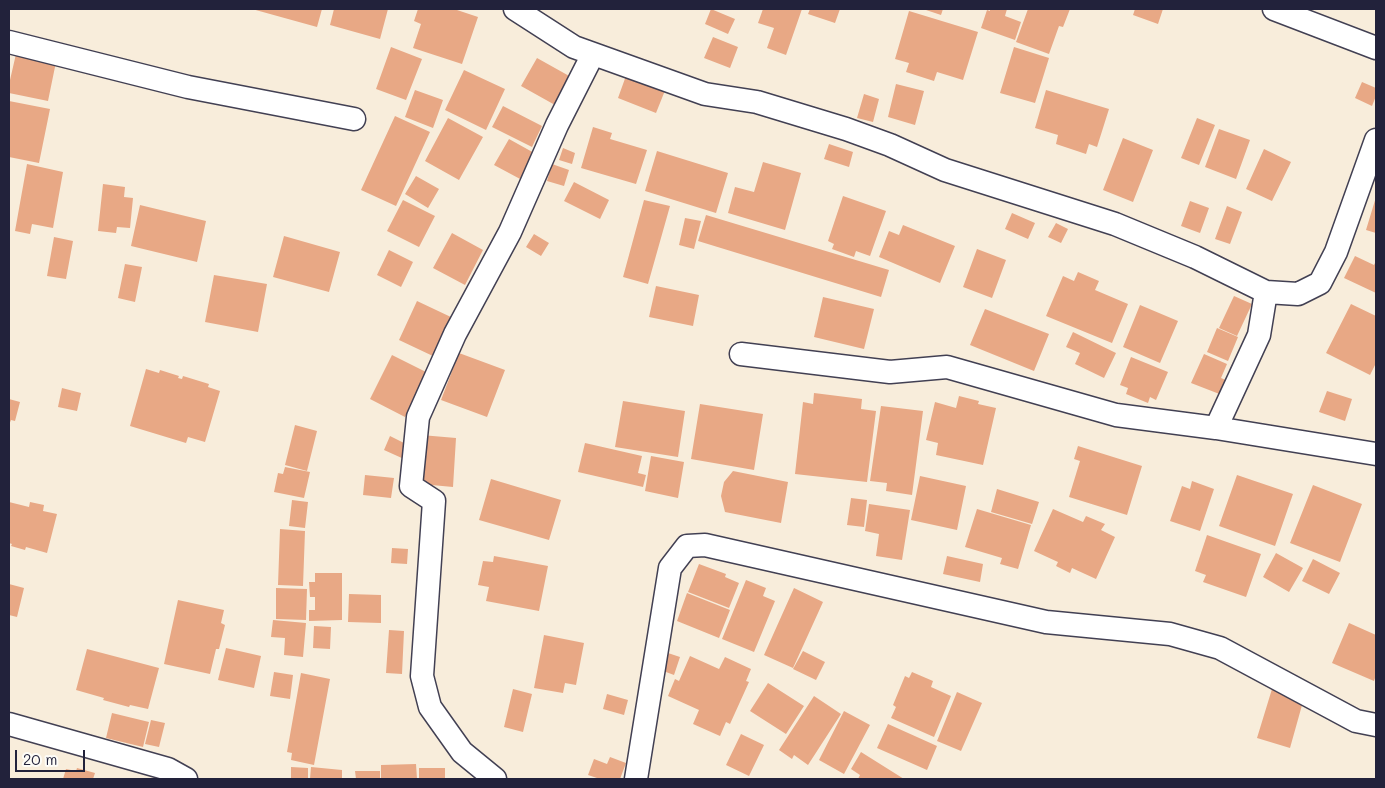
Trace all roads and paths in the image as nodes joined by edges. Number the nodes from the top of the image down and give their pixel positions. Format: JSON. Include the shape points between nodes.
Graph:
{"nodes":[{"id":1,"x":515,"y":9,"type":"edge"},
{"id":2,"x":1274,"y":9,"type":"edge"},
{"id":3,"x":9,"y":42,"type":"edge"},
{"id":4,"x":1376,"y":48,"type":"edge"},
{"id":5,"x":593,"y":54,"type":"junction"},
{"id":6,"x":354,"y":119,"type":"dead end"},
{"id":7,"x":1376,"y":140,"type":"edge"},
{"id":8,"x":1266,"y":292,"type":"junction"},
{"id":9,"x":741,"y":354,"type":"dead end"},
{"id":10,"x":1216,"y":428,"type":"junction"},
{"id":11,"x":1376,"y":454,"type":"edge"},
{"id":12,"x":9,"y":724,"type":"edge"},
{"id":13,"x":1376,"y":725,"type":"edge"},
{"id":14,"x":186,"y":779,"type":"edge"},
{"id":15,"x":496,"y":779,"type":"edge"},
{"id":16,"x":636,"y":779,"type":"edge"}],
"edges":[{"from":1,"to":5,"type":"street","via":[[574,47]]},
{"from":2,"to":4,"type":"street"},
{"from":3,"to":6,"type":"street","via":[[188,87]]},
{"from":5,"to":8,"type":"street","via":[[705,94],[757,102],[846,130],[945,170],[1116,224]]},
{"from":5,"to":15,"type":"street","via":[[557,125],[510,232],[455,334],[418,418],[411,486],[434,501],[422,676],[430,707],[462,752]]},
{"from":7,"to":8,"type":"street","via":[[1336,252],[1320,283],[1298,294]]},
{"from":8,"to":10,"type":"street","via":[[1259,335]]},
{"from":9,"to":10,"type":"street","via":[[890,372],[947,367],[1116,415]]},
{"from":10,"to":11,"type":"street"},
{"from":12,"to":14,"type":"street","via":[[168,769]]},
{"from":13,"to":16,"type":"street","via":[[1356,721],[1220,648],[1170,634],[1046,622],[705,545],[687,546],[670,568]]}]}
